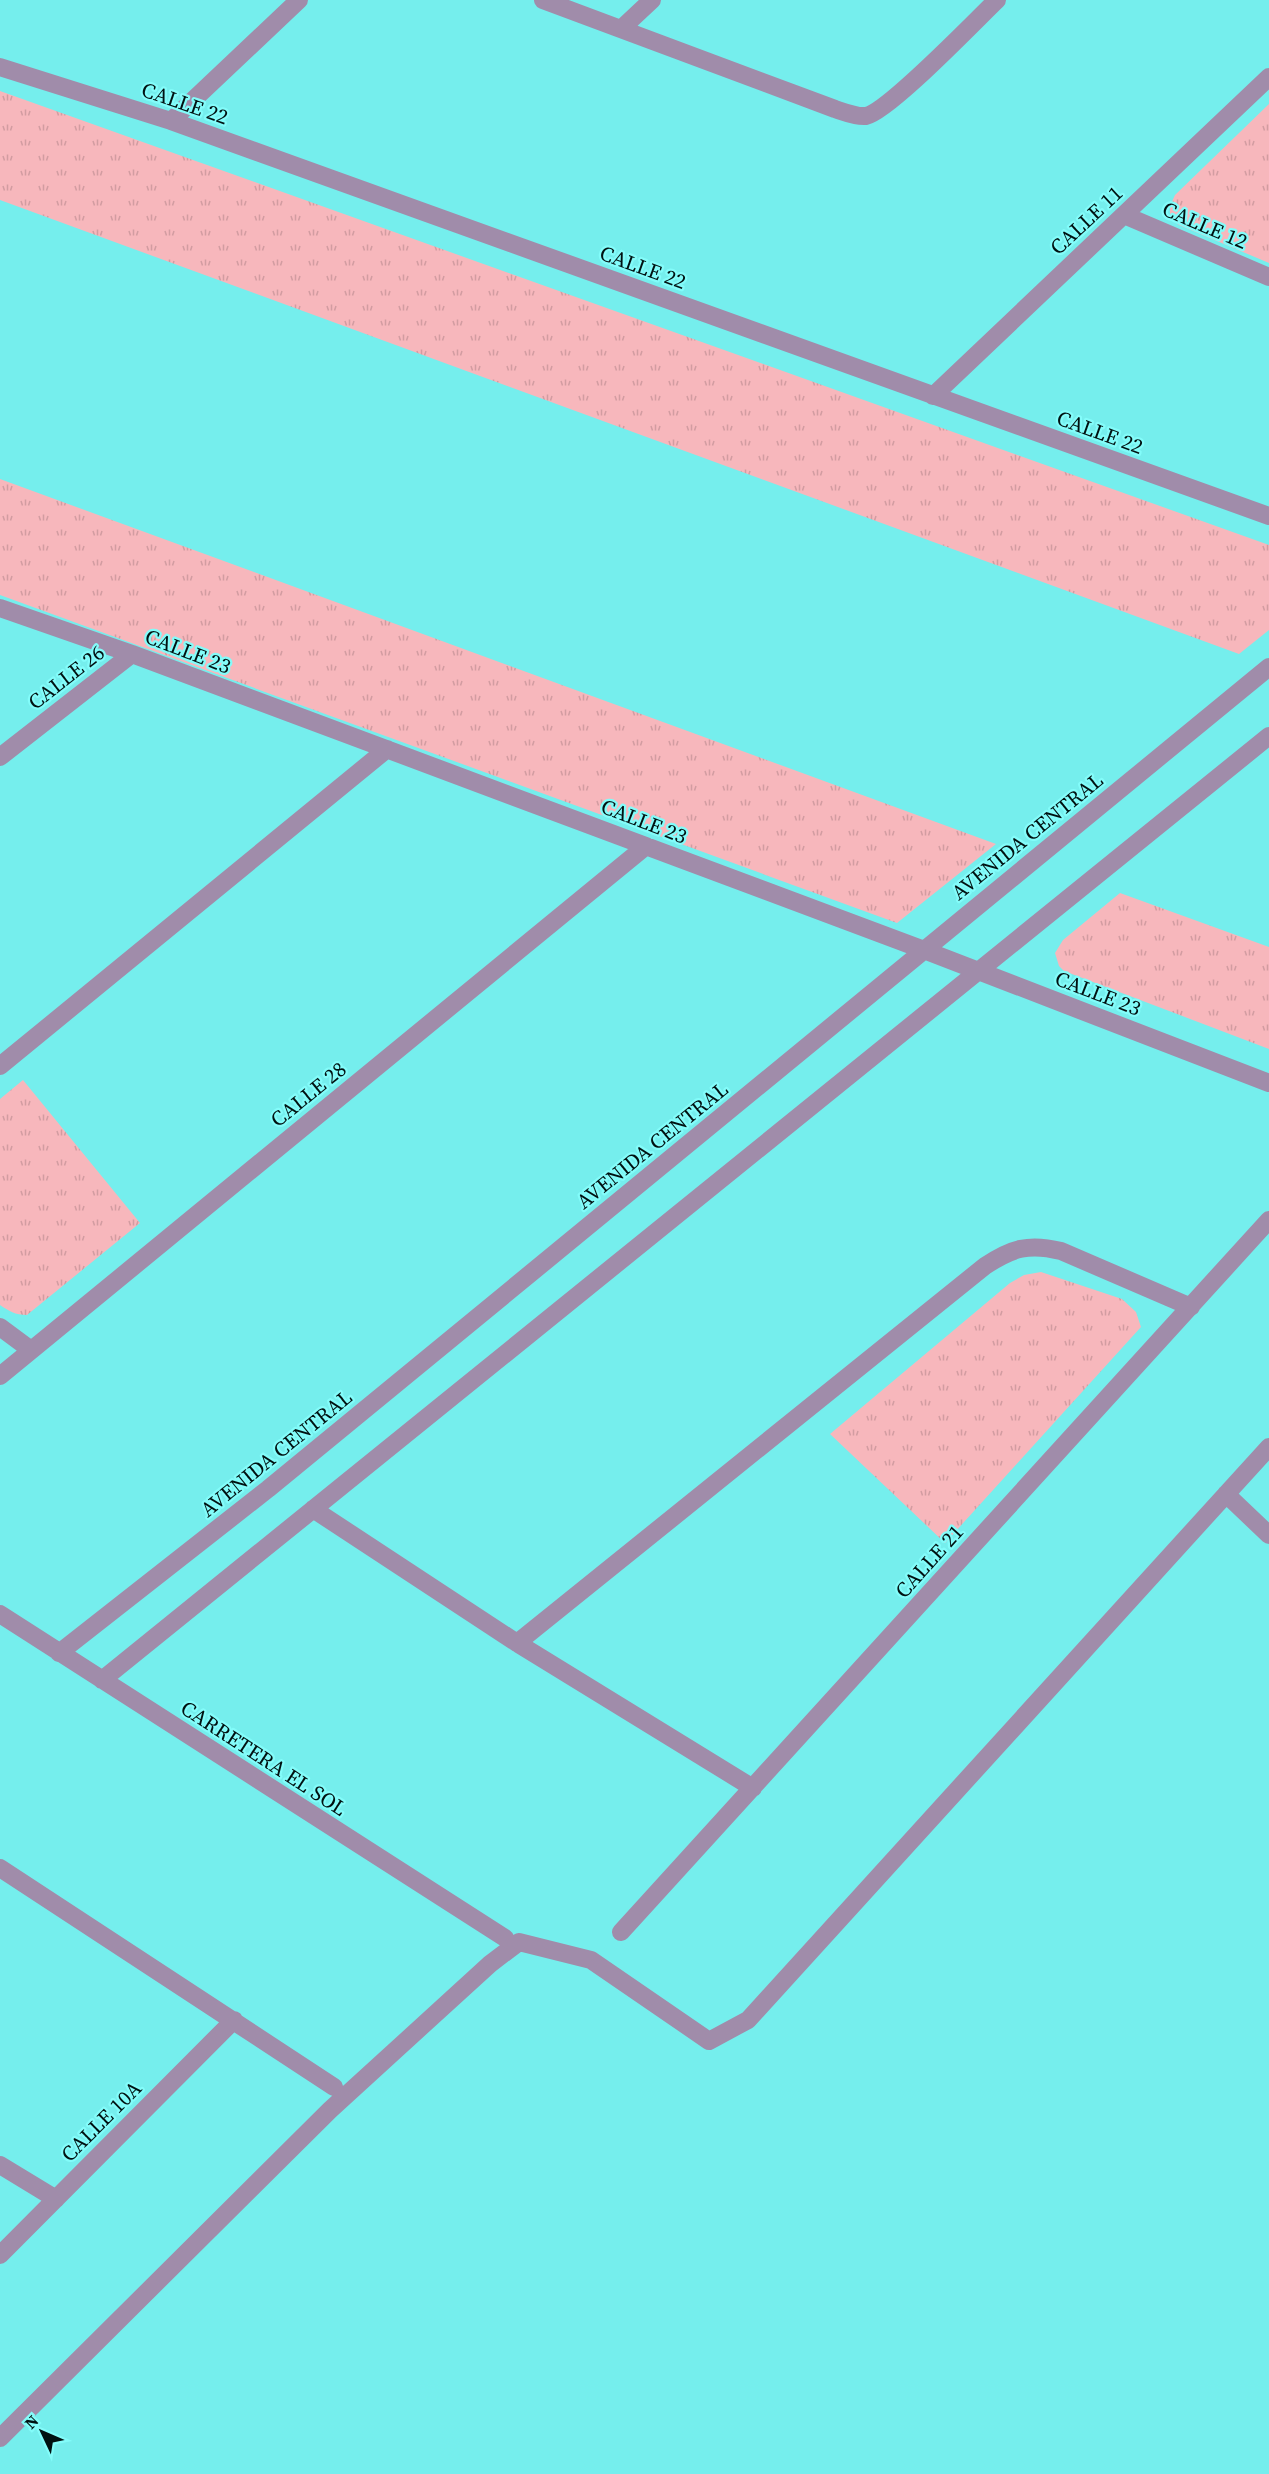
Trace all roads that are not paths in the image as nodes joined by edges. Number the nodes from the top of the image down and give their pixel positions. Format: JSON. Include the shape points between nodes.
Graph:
{"nodes":[{"id":1,"x":300,"y":0,"type":"edge"},
{"id":2,"x":543,"y":0,"type":"edge"},
{"id":3,"x":652,"y":0,"type":"edge"},
{"id":4,"x":997,"y":0,"type":"edge"},
{"id":5,"x":621,"y":29,"type":"junction"},
{"id":6,"x":0,"y":67,"type":"edge"},
{"id":7,"x":1269,"y":77,"type":"edge"},
{"id":8,"x":171,"y":121,"type":"junction"},
{"id":9,"x":1124,"y":215,"type":"junction"},
{"id":10,"x":1269,"y":277,"type":"edge"},
{"id":11,"x":933,"y":396,"type":"junction"},
{"id":12,"x":1269,"y":516,"type":"edge"},
{"id":13,"x":0,"y":608,"type":"edge"},
{"id":14,"x":132,"y":654,"type":"junction"},
{"id":15,"x":1269,"y":667,"type":"edge"},
{"id":16,"x":1269,"y":736,"type":"edge"},
{"id":17,"x":387,"y":749,"type":"junction"},
{"id":18,"x":0,"y":757,"type":"edge"},
{"id":19,"x":646,"y":846,"type":"junction"},
{"id":20,"x":924,"y":950,"type":"junction"},
{"id":21,"x":978,"y":971,"type":"junction"},
{"id":22,"x":0,"y":1066,"type":"edge"},
{"id":23,"x":1269,"y":1083,"type":"edge"},
{"id":24,"x":1269,"y":1220,"type":"edge"},
{"id":25,"x":1191,"y":1307,"type":"junction"},
{"id":26,"x":0,"y":1327,"type":"edge"},
{"id":27,"x":31,"y":1350,"type":"junction"},
{"id":28,"x":0,"y":1376,"type":"edge"},
{"id":29,"x":1269,"y":1447,"type":"edge"},
{"id":30,"x":1226,"y":1494,"type":"junction"},
{"id":31,"x":313,"y":1509,"type":"junction"},
{"id":32,"x":1269,"y":1535,"type":"edge"},
{"id":33,"x":0,"y":1614,"type":"edge"},
{"id":34,"x":517,"y":1643,"type":"junction"},
{"id":35,"x":59,"y":1653,"type":"junction"},
{"id":36,"x":102,"y":1680,"type":"junction"},
{"id":37,"x":753,"y":1788,"type":"junction"},
{"id":38,"x":0,"y":1868,"type":"edge"},
{"id":39,"x":621,"y":1932,"type":"dead end"},
{"id":40,"x":505,"y":1938,"type":"dead end"},
{"id":41,"x":234,"y":2020,"type":"junction"},
{"id":42,"x":334,"y":2087,"type":"dead end"},
{"id":43,"x":0,"y":2165,"type":"edge"},
{"id":44,"x":56,"y":2199,"type":"junction"},
{"id":45,"x":0,"y":2255,"type":"edge"},
{"id":46,"x":0,"y":2438,"type":"edge"}],
"edges":[{"from":1,"to":8,"type":"street"},
{"from":2,"to":5,"type":"street"},
{"from":3,"to":5,"type":"street"},
{"from":4,"to":5,"type":"street","via":[[900,93],[866,116],[835,109]]},
{"from":6,"to":8,"type":"street","name":"CALLE 22"},
{"from":7,"to":9,"type":"street","name":"CALLE 11"},
{"from":8,"to":11,"type":"street","name":"CALLE 22"},
{"from":9,"to":10,"type":"street","name":"CALLE 12"},
{"from":9,"to":11,"type":"street","name":"CALLE 11"},
{"from":11,"to":12,"type":"street","name":"CALLE 22"},
{"from":13,"to":14,"type":"street","name":"CALLE 23"},
{"from":14,"to":17,"type":"street","name":"CALLE 23"},
{"from":14,"to":18,"type":"street","name":"CALLE 26"},
{"from":15,"to":20,"type":"street","name":"AVENIDA CENTRAL"},
{"from":16,"to":21,"type":"street"},
{"from":17,"to":19,"type":"street","name":"CALLE 23"},
{"from":17,"to":22,"type":"street"},
{"from":19,"to":20,"type":"street","name":"CALLE 23"},
{"from":19,"to":27,"type":"street","name":"CALLE 28"},
{"from":20,"to":21,"type":"street","name":"CALLE 23"},
{"from":20,"to":35,"type":"street","name":"AVENIDA CENTRAL","via":[[268,1489]]},
{"from":21,"to":23,"type":"street","name":"CALLE 23"},
{"from":21,"to":31,"type":"street"},
{"from":24,"to":25,"type":"street","name":"CALLE 21"},
{"from":25,"to":34,"type":"street","via":[[1061,1251],[1016,1248],[985,1266]]},
{"from":25,"to":37,"type":"street","name":"CALLE 21"},
{"from":26,"to":27,"type":"street"},
{"from":27,"to":28,"type":"street","name":"CALLE 28"},
{"from":29,"to":30,"type":"street"},
{"from":30,"to":32,"type":"street"},
{"from":30,"to":46,"type":"street","via":[[748,2020],[709,2041],[591,1960],[519,1942],[330,2110]]},
{"from":31,"to":34,"type":"street"},
{"from":31,"to":36,"type":"street"},
{"from":33,"to":35,"type":"street","name":"CARRETERA EL SOL"},
{"from":34,"to":37,"type":"street"},
{"from":35,"to":36,"type":"street","name":"CARRETERA EL SOL"},
{"from":36,"to":40,"type":"street","name":"CARRETERA EL SOL"},
{"from":37,"to":39,"type":"street","name":"CALLE 21"},
{"from":38,"to":41,"type":"street"},
{"from":41,"to":42,"type":"street"},
{"from":41,"to":44,"type":"street","name":"CALLE 10A"},
{"from":43,"to":44,"type":"street"},
{"from":44,"to":45,"type":"street","name":"CALLE 10A"}]}
